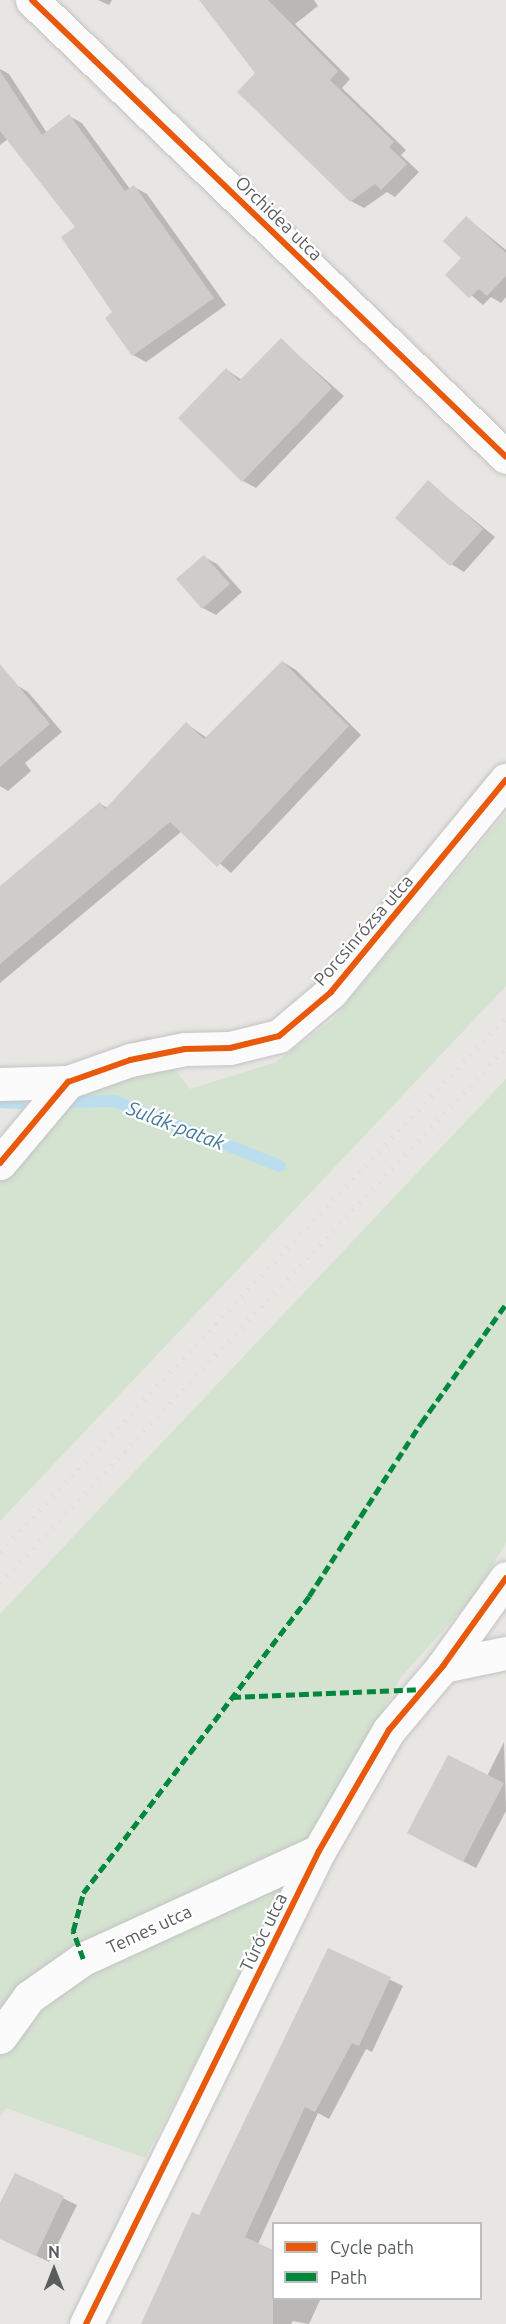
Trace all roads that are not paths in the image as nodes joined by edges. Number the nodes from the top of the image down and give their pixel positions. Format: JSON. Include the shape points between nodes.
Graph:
{"nodes":[{"id":1,"x":32,"y":0,"type":"edge"},
{"id":2,"x":506,"y":457,"type":"edge"},
{"id":3,"x":506,"y":780,"type":"edge"},
{"id":4,"x":68,"y":1082,"type":"junction"},
{"id":5,"x":0,"y":1084,"type":"edge"},
{"id":6,"x":0,"y":1162,"type":"edge"},
{"id":7,"x":506,"y":1578,"type":"edge"},
{"id":8,"x":506,"y":1653,"type":"edge"},
{"id":9,"x":443,"y":1666,"type":"junction"},
{"id":10,"x":319,"y":1851,"type":"junction"},
{"id":11,"x":0,"y":2037,"type":"edge"},
{"id":12,"x":86,"y":2324,"type":"edge"}],
"edges":[{"from":1,"to":2,"type":"street","name":"Orchidea utca"},
{"from":3,"to":4,"type":"street","name":"Porcsinrózsa utca","via":[[332,992],[279,1036],[230,1048],[185,1049],[130,1060]]},
{"from":4,"to":5,"type":"street"},
{"from":4,"to":6,"type":"street"},
{"from":7,"to":9,"type":"street","name":"Túróc utca"},
{"from":8,"to":9,"type":"street"},
{"from":9,"to":10,"type":"street","name":"Túróc utca","via":[[389,1730]]},
{"from":10,"to":11,"type":"street","name":"Temes utca","via":[[83,1959],[29,1997]]},
{"from":10,"to":12,"type":"street","name":"Túróc utca"}]}
